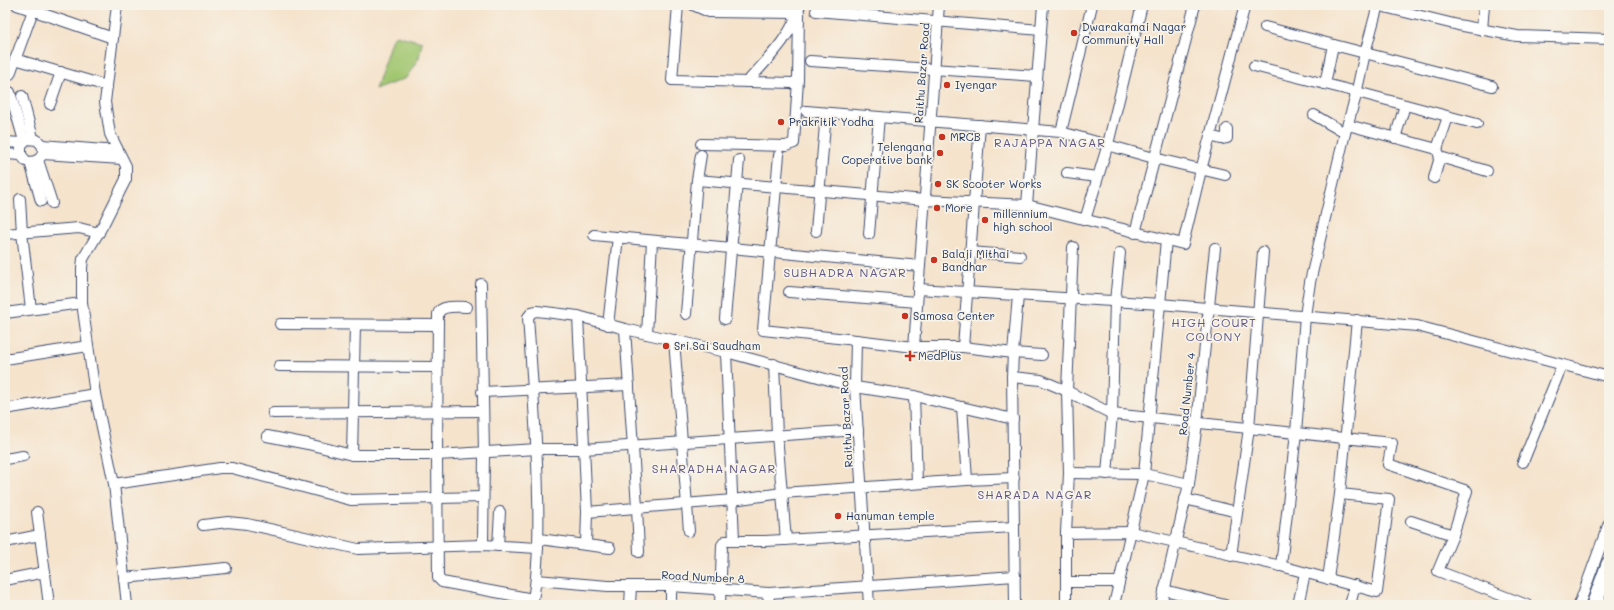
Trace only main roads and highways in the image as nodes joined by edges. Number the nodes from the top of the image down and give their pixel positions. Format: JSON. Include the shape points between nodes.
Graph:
{"nodes":[{"id":1,"x":1609,"y":564,"type":"edge"},
{"id":2,"x":1594,"y":605,"type":"edge"}],
"edges":[{"from":1,"to":2,"type":"highway"}]}
